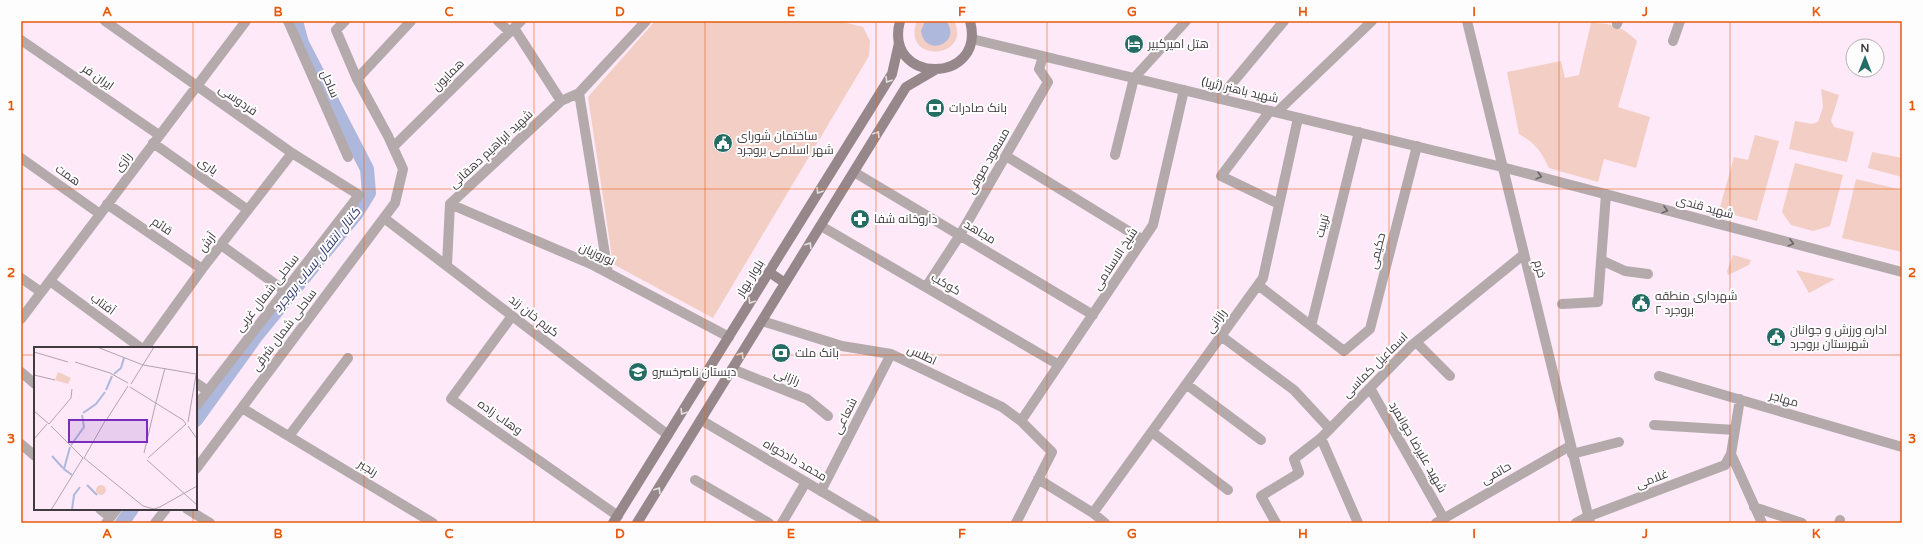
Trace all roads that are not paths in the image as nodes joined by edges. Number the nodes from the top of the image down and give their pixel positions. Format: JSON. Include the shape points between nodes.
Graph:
{"nodes":[{"id":1,"x":105,"y":21,"type":"edge"},
{"id":2,"x":246,"y":21,"type":"edge"},
{"id":3,"x":288,"y":21,"type":"edge"},
{"id":4,"x":345,"y":21,"type":"edge"},
{"id":5,"x":411,"y":21,"type":"edge"},
{"id":6,"x":498,"y":21,"type":"edge"},
{"id":7,"x":646,"y":21,"type":"edge"},
{"id":8,"x":900,"y":21,"type":"edge"},
{"id":9,"x":970,"y":21,"type":"edge"},
{"id":10,"x":1186,"y":21,"type":"edge"},
{"id":11,"x":1284,"y":21,"type":"edge"},
{"id":12,"x":1372,"y":21,"type":"edge"},
{"id":13,"x":1467,"y":21,"type":"edge"},
{"id":14,"x":1680,"y":21,"type":"edge"},
{"id":15,"x":515,"y":27,"type":"edge"},
{"id":16,"x":972,"y":39,"type":"junction"},
{"id":17,"x":21,"y":40,"type":"edge"},
{"id":18,"x":1673,"y":41,"type":"dead end"},
{"id":19,"x":899,"y":43,"type":"junction"},
{"id":20,"x":1043,"y":57,"type":"junction"},
{"id":21,"x":935,"y":70,"type":"junction"},
{"id":22,"x":1134,"y":78,"type":"junction"},
{"id":23,"x":357,"y":79,"type":"junction"},
{"id":24,"x":196,"y":86,"type":"junction"},
{"id":25,"x":1184,"y":90,"type":"junction"},
{"id":26,"x":579,"y":93,"type":"junction"},
{"id":27,"x":1219,"y":99,"type":"junction"},
{"id":28,"x":561,"y":101,"type":"junction"},
{"id":29,"x":1274,"y":112,"type":"junction"},
{"id":30,"x":1298,"y":118,"type":"junction"},
{"id":31,"x":1359,"y":132,"type":"junction"},
{"id":32,"x":156,"y":139,"type":"junction"},
{"id":33,"x":1417,"y":146,"type":"junction"},
{"id":34,"x":393,"y":148,"type":"junction"},
{"id":35,"x":292,"y":153,"type":"junction"},
{"id":36,"x":1115,"y":155,"type":"dead end"},
{"id":37,"x":1006,"y":156,"type":"junction"},
{"id":38,"x":348,"y":157,"type":"dead end"},
{"id":39,"x":21,"y":158,"type":"edge"},
{"id":40,"x":1502,"y":166,"type":"junction"},
{"id":41,"x":854,"y":172,"type":"junction"},
{"id":42,"x":1606,"y":194,"type":"junction"},
{"id":43,"x":358,"y":195,"type":"joint"},
{"id":44,"x":107,"y":204,"type":"junction"},
{"id":45,"x":450,"y":204,"type":"junction"},
{"id":46,"x":1279,"y":204,"type":"junction"},
{"id":47,"x":248,"y":210,"type":"junction"},
{"id":48,"x":100,"y":214,"type":"junction"},
{"id":49,"x":384,"y":218,"type":"junction"},
{"id":50,"x":820,"y":226,"type":"junction"},
{"id":51,"x":960,"y":235,"type":"junction"},
{"id":52,"x":1143,"y":240,"type":"junction"},
{"id":53,"x":221,"y":245,"type":"junction"},
{"id":54,"x":1523,"y":255,"type":"junction"},
{"id":55,"x":1601,"y":260,"type":"junction"},
{"id":56,"x":447,"y":265,"type":"junction"},
{"id":57,"x":202,"y":269,"type":"junction"},
{"id":58,"x":769,"y":272,"type":"junction"},
{"id":59,"x":1902,"y":272,"type":"edge"},
{"id":60,"x":608,"y":273,"type":"junction"},
{"id":61,"x":1648,"y":274,"type":"dead end"},
{"id":62,"x":21,"y":278,"type":"edge"},
{"id":63,"x":50,"y":281,"type":"junction"},
{"id":64,"x":785,"y":283,"type":"junction"},
{"id":65,"x":1258,"y":285,"type":"junction"},
{"id":66,"x":926,"y":287,"type":"junction"},
{"id":67,"x":285,"y":291,"type":"junction"},
{"id":68,"x":41,"y":292,"type":"junction"},
{"id":69,"x":1562,"y":304,"type":"dead end"},
{"id":70,"x":1093,"y":315,"type":"junction"},
{"id":71,"x":512,"y":316,"type":"junction"},
{"id":72,"x":21,"y":319,"type":"edge"},
{"id":73,"x":762,"y":321,"type":"junction"},
{"id":74,"x":1311,"y":326,"type":"junction"},
{"id":75,"x":1221,"y":336,"type":"junction"},
{"id":76,"x":729,"y":337,"type":"junction"},
{"id":77,"x":1416,"y":342,"type":"junction"},
{"id":78,"x":140,"y":347,"type":"edge"},
{"id":79,"x":146,"y":347,"type":"edge"},
{"id":80,"x":891,"y":354,"type":"junction"},
{"id":81,"x":348,"y":358,"type":"dead end"},
{"id":82,"x":1059,"y":365,"type":"junction"},
{"id":83,"x":732,"y":369,"type":"junction"},
{"id":84,"x":21,"y":372,"type":"edge"},
{"id":85,"x":1450,"y":376,"type":"dead end"},
{"id":86,"x":1659,"y":376,"type":"dead end"},
{"id":87,"x":34,"y":383,"type":"edge"},
{"id":88,"x":197,"y":384,"type":"edge"},
{"id":89,"x":1186,"y":384,"type":"junction"},
{"id":90,"x":1370,"y":388,"type":"junction"},
{"id":91,"x":208,"y":391,"type":"junction"},
{"id":92,"x":1740,"y":400,"type":"junction"},
{"id":93,"x":197,"y":405,"type":"edge"},
{"id":94,"x":242,"y":408,"type":"junction"},
{"id":95,"x":828,"y":416,"type":"dead end"},
{"id":96,"x":701,"y":420,"type":"junction"},
{"id":97,"x":1021,"y":421,"type":"junction"},
{"id":98,"x":1654,"y":425,"type":"dead end"},
{"id":99,"x":1330,"y":429,"type":"junction"},
{"id":100,"x":1735,"y":430,"type":"junction"},
{"id":101,"x":1152,"y":432,"type":"junction"},
{"id":102,"x":668,"y":435,"type":"junction"},
{"id":103,"x":289,"y":436,"type":"junction"},
{"id":104,"x":1321,"y":438,"type":"junction"},
{"id":105,"x":1261,"y":440,"type":"dead end"},
{"id":106,"x":1619,"y":442,"type":"dead end"},
{"id":107,"x":21,"y":444,"type":"edge"},
{"id":108,"x":1902,"y":447,"type":"edge"},
{"id":109,"x":1571,"y":450,"type":"junction"},
{"id":110,"x":1731,"y":454,"type":"junction"},
{"id":111,"x":34,"y":455,"type":"edge"},
{"id":112,"x":197,"y":468,"type":"edge"},
{"id":113,"x":1038,"y":479,"type":"junction"},
{"id":114,"x":695,"y":480,"type":"dead end"},
{"id":115,"x":806,"y":482,"type":"junction"},
{"id":116,"x":821,"y":490,"type":"junction"},
{"id":117,"x":1228,"y":490,"type":"dead end"},
{"id":118,"x":1754,"y":507,"type":"junction"},
{"id":119,"x":101,"y":510,"type":"edge"},
{"id":120,"x":116,"y":510,"type":"edge"},
{"id":121,"x":165,"y":510,"type":"edge"},
{"id":122,"x":189,"y":510,"type":"edge"},
{"id":123,"x":1093,"y":513,"type":"junction"},
{"id":124,"x":616,"y":519,"type":"edge"},
{"id":125,"x":108,"y":520,"type":"edge"},
{"id":126,"x":1588,"y":520,"type":"edge"},
{"id":127,"x":1440,"y":521,"type":"edge"},
{"id":128,"x":155,"y":523,"type":"edge"},
{"id":129,"x":210,"y":523,"type":"edge"},
{"id":130,"x":433,"y":523,"type":"edge"},
{"id":131,"x":637,"y":523,"type":"edge"},
{"id":132,"x":769,"y":523,"type":"edge"},
{"id":133,"x":782,"y":523,"type":"edge"},
{"id":134,"x":875,"y":523,"type":"edge"},
{"id":135,"x":1016,"y":523,"type":"edge"},
{"id":136,"x":1105,"y":523,"type":"edge"},
{"id":137,"x":1276,"y":523,"type":"edge"},
{"id":138,"x":1358,"y":523,"type":"edge"},
{"id":139,"x":1576,"y":523,"type":"edge"},
{"id":140,"x":1762,"y":523,"type":"edge"},
{"id":141,"x":1802,"y":523,"type":"edge"}],
"edges":[{"from":1,"to":24,"type":"street","name":"فردوسی"},
{"from":2,"to":24,"type":"street","name":"رازی"},
{"from":3,"to":38,"type":"street","name":"ساحل"},
{"from":4,"to":23,"type":"street","name":"ساحلی شمال شرقی","via":[[336,30]]},
{"from":5,"to":23,"type":"street"},
{"from":6,"to":15,"type":"street"},
{"from":7,"to":26,"type":"street","name":"شهید ابراهیم دهقانی"},
{"from":8,"to":19,"type":"main road","name":"بلوار بهار"},
{"from":9,"to":16,"type":"main road"},
{"from":10,"to":22,"type":"street"},
{"from":11,"to":27,"type":"street"},
{"from":12,"to":29,"type":"street"},
{"from":13,"to":40,"type":"street","name":"خرم"},
{"from":14,"to":18,"type":"street"},
{"from":15,"to":28,"type":"street"},
{"from":15,"to":34,"type":"street","name":"همایون"},
{"from":16,"to":20,"type":"street","name":"شهید باهنر (ثریا)"},
{"from":16,"to":21,"type":"main road","via":[[969,49],[959,61],[945,69]]},
{"from":17,"to":32,"type":"street","name":"ایران فر"},
{"from":19,"to":21,"type":"main road","via":[[912,63]]},
{"from":19,"to":58,"type":"main road","name":"بلوار بهار","one_way":true,"via":[[892,74]]},
{"from":20,"to":22,"type":"street","name":"شهید باهنر (ثریا)"},
{"from":20,"to":37,"type":"street","name":"مسعود صوفی","via":[[1039,69],[1048,82]]},
{"from":41,"to":21,"type":"main road","one_way":true,"via":[[906,87]]},
{"from":22,"to":25,"type":"street","name":"شهید باهنر (ثریا)"},
{"from":22,"to":36,"type":"street"},
{"from":23,"to":34,"type":"street","name":"ساحلی شمال شرقی"},
{"from":24,"to":32,"type":"street","name":"رازی"},
{"from":24,"to":35,"type":"street","name":"فردوسی"},
{"from":25,"to":27,"type":"street","name":"شهید باهنر (ثریا)"},
{"from":25,"to":52,"type":"street","name":"شیخ الاسلامی","via":[[1153,225]]},
{"from":26,"to":28,"type":"street","name":"شهید ابراهیم دهقانی"},
{"from":26,"to":60,"type":"street"},
{"from":27,"to":29,"type":"street","name":"شهید باهنر (ثریا)"},
{"from":28,"to":45,"type":"street","name":"شهید ابراهیم دهقانی"},
{"from":29,"to":30,"type":"street","name":"شهید باهنر (ثریا)"},
{"from":29,"to":46,"type":"street","via":[[1221,176]]},
{"from":30,"to":31,"type":"street","name":"شهید باهنر (ثریا)"},
{"from":30,"to":46,"type":"street","name":"رازانی"},
{"from":31,"to":33,"type":"street","name":"شهید باهنر (ثریا)"},
{"from":31,"to":74,"type":"street","name":"تربیت"},
{"from":32,"to":44,"type":"street","name":"رازی"},
{"from":32,"to":47,"type":"street","name":"یاری"},
{"from":33,"to":40,"type":"street","name":"شهید باهنر (ثریا)"},
{"from":33,"to":74,"type":"street","name":"حکیمی","via":[[1370,329],[1344,351]]},
{"from":34,"to":49,"type":"street","name":"ساحلی شمال شرقی","via":[[403,169],[395,203]]},
{"from":35,"to":43,"type":"street","name":"فردوسی"},
{"from":35,"to":47,"type":"street","name":"آرش"},
{"from":37,"to":51,"type":"street","name":"مسعود صوفی"},
{"from":37,"to":52,"type":"street"},
{"from":39,"to":48,"type":"street","name":"همت"},
{"from":40,"to":42,"type":"street","name":"شهید قندی","one_way":true},
{"from":40,"to":54,"type":"street","name":"خرم"},
{"from":41,"to":50,"type":"main road"},
{"from":41,"to":51,"type":"street","name":"مجاهد"},
{"from":42,"to":55,"type":"street"},
{"from":42,"to":59,"type":"street","name":"شهید قندی","one_way":true},
{"from":43,"to":67,"type":"street","name":"ساحلی شمال غربی"},
{"from":44,"to":48,"type":"street","name":"رازی"},
{"from":44,"to":57,"type":"street","name":"قائم"},
{"from":45,"to":56,"type":"street","name":"شهید ابراهیم دهقانی"},
{"from":45,"to":60,"type":"street","name":"نوروزیان"},
{"from":46,"to":65,"type":"street","name":"رازانی","via":[[1263,278]]},
{"from":47,"to":53,"type":"street","name":"آرش"},
{"from":48,"to":63,"type":"street","name":"رازی"},
{"from":49,"to":56,"type":"street","name":"کریم خان زند"},
{"from":49,"to":94,"type":"street","name":"ساحلی شمال شرقی"},
{"from":64,"to":50,"type":"main road","one_way":true},
{"from":50,"to":66,"type":"street","name":"کوکب"},
{"from":51,"to":66,"type":"street","name":"مسعود صوفی"},
{"from":51,"to":70,"type":"street","name":"مجاهد"},
{"from":52,"to":70,"type":"street","name":"شیخ الاسلامی"},
{"from":53,"to":57,"type":"street","name":"آرش"},
{"from":53,"to":67,"type":"street"},
{"from":54,"to":77,"type":"street","name":"اسماعیل کماسی"},
{"from":54,"to":109,"type":"street","name":"خرم"},
{"from":55,"to":61,"type":"street","via":[[1625,271]]},
{"from":55,"to":69,"type":"street","via":[[1598,302]]},
{"from":56,"to":71,"type":"street","name":"کریم خان زند"},
{"from":57,"to":79,"type":"street","name":"آرش"},
{"from":58,"to":64,"type":"main road"},
{"from":58,"to":76,"type":"main road","name":"بلوار بهار","one_way":true},
{"from":60,"to":76,"type":"street","name":"نوروزیان"},
{"from":62,"to":68,"type":"street"},
{"from":63,"to":68,"type":"street","name":"رازی"},
{"from":63,"to":78,"type":"street","name":"آفتاب"},
{"from":64,"to":73,"type":"main road"},
{"from":65,"to":74,"type":"street"},
{"from":65,"to":75,"type":"street","name":"رازانی"},
{"from":66,"to":82,"type":"street","name":"کوکب"},
{"from":67,"to":91,"type":"street","name":"ساحلی شمال غربی"},
{"from":68,"to":72,"type":"street","name":"رازی"},
{"from":70,"to":82,"type":"street","name":"شیخ الاسلامی"},
{"from":71,"to":102,"type":"street","name":"کریم خان زند"},
{"from":71,"to":124,"type":"street","name":"وهاب زاده","via":[[451,399]]},
{"from":73,"to":80,"type":"street","name":"اطلس","via":[[842,346]]},
{"from":83,"to":73,"type":"main road","one_way":true},
{"from":75,"to":89,"type":"street","name":"رازانی"},
{"from":75,"to":99,"type":"street","via":[[1294,390]]},
{"from":76,"to":102,"type":"main road","name":"بلوار بهار","one_way":true},
{"from":77,"to":85,"type":"street"},
{"from":77,"to":90,"type":"street","name":"اسماعیل کماسی"},
{"from":80,"to":97,"type":"street","name":"اطلس","via":[[1002,407]]},
{"from":80,"to":116,"type":"street","name":"شعاعی"},
{"from":81,"to":103,"type":"street"},
{"from":82,"to":97,"type":"street","name":"شیخ الاسلامی"},
{"from":83,"to":95,"type":"street","name":"رازانی","via":[[807,399]]},
{"from":83,"to":96,"type":"main road"},
{"from":84,"to":87,"type":"street"},
{"from":86,"to":92,"type":"street","name":"مهاجر"},
{"from":88,"to":91,"type":"street"},
{"from":89,"to":101,"type":"street","name":"رازانی"},
{"from":89,"to":105,"type":"street"},
{"from":90,"to":99,"type":"street","name":"اسماعیل کماسی"},
{"from":90,"to":127,"type":"street","name":"شهید علیرضا جوانمرد"},
{"from":91,"to":93,"type":"street","name":"ساحلی شمال غربی"},
{"from":92,"to":100,"type":"street"},
{"from":92,"to":108,"type":"street","name":"مهاجر"},
{"from":94,"to":103,"type":"street","name":"رنجبر"},
{"from":94,"to":112,"type":"street","name":"ساحلی شمال شرقی"},
{"from":96,"to":115,"type":"street","name":"محمد دادخواه"},
{"from":131,"to":96,"type":"main road","one_way":true},
{"from":97,"to":113,"type":"street","name":"اطلس","via":[[1052,452]]},
{"from":98,"to":100,"type":"street"},
{"from":99,"to":104,"type":"street","name":"اسماعیل کماسی"},
{"from":100,"to":110,"type":"street"},
{"from":101,"to":117,"type":"street"},
{"from":101,"to":123,"type":"street","name":"رازانی"},
{"from":102,"to":124,"type":"main road","name":"بلوار بهار"},
{"from":103,"to":130,"type":"street","name":"رنجبر"},
{"from":104,"to":137,"type":"street","name":"اسماعیل کماسی","via":[[1294,459],[1299,474],[1261,496]]},
{"from":104,"to":138,"type":"street"},
{"from":106,"to":109,"type":"street","name":"حاتمی"},
{"from":107,"to":111,"type":"street"},
{"from":109,"to":126,"type":"street","name":"خرم"},
{"from":109,"to":127,"type":"street","name":"حاتمی"},
{"from":110,"to":118,"type":"street"},
{"from":110,"to":126,"type":"street","name":"غلامی","via":[[1725,465]]},
{"from":113,"to":123,"type":"street"},
{"from":113,"to":135,"type":"street"},
{"from":114,"to":132,"type":"street"},
{"from":115,"to":116,"type":"street","name":"محمد دادخواه"},
{"from":115,"to":133,"type":"street"},
{"from":116,"to":134,"type":"street","name":"محمد دادخواه"},
{"from":118,"to":140,"type":"street"},
{"from":118,"to":141,"type":"street"},
{"from":119,"to":125,"type":"street"},
{"from":120,"to":125,"type":"street"},
{"from":121,"to":128,"type":"street"},
{"from":122,"to":129,"type":"street"},
{"from":123,"to":136,"type":"street"},
{"from":126,"to":139,"type":"street","name":"غلامی"}]}
